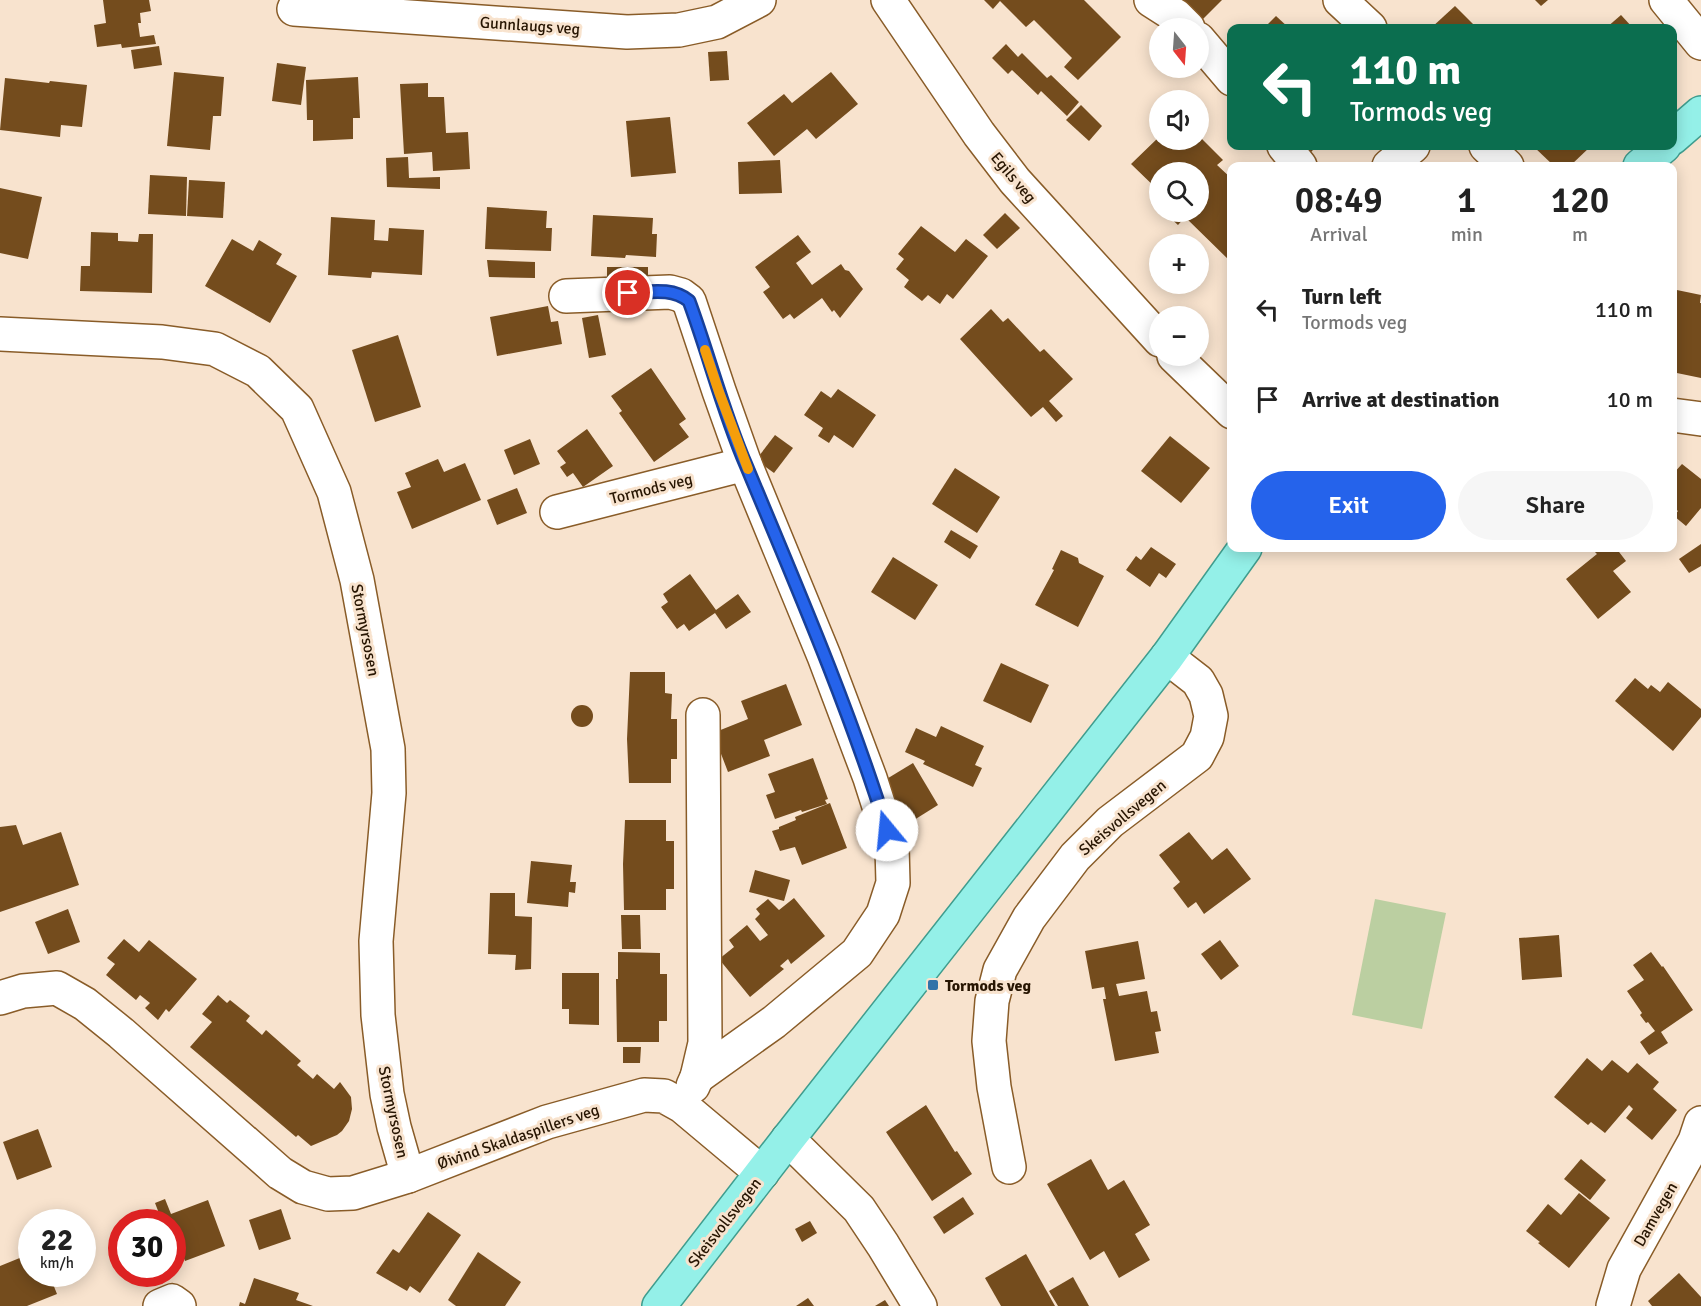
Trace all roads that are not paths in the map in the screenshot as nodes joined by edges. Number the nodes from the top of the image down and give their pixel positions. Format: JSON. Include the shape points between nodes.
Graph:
{"nodes":[{"id":1,"x":759,"y":0,"type":"edge"},
{"id":2,"x":888,"y":0,"type":"edge"},
{"id":3,"x":1151,"y":0,"type":"edge"},
{"id":4,"x":1340,"y":0,"type":"edge"},
{"id":5,"x":1666,"y":0,"type":"edge"},
{"id":6,"x":294,"y":9,"type":"dead end"},
{"id":7,"x":1178,"y":18,"type":"edge"},
{"id":8,"x":1366,"y":24,"type":"edge"},
{"id":9,"x":1701,"y":43,"type":"edge"},
{"id":10,"x":1209,"y":52,"type":"edge"},
{"id":11,"x":1227,"y":73,"type":"edge"},
{"id":12,"x":1701,"y":113,"type":"edge"},
{"id":13,"x":1677,"y":134,"type":"edge"},
{"id":14,"x":1287,"y":150,"type":"edge"},
{"id":15,"x":1408,"y":150,"type":"edge"},
{"id":16,"x":1490,"y":150,"type":"edge"},
{"id":17,"x":1659,"y":150,"type":"edge"},
{"id":18,"x":1297,"y":162,"type":"edge"},
{"id":19,"x":1394,"y":162,"type":"edge"},
{"id":20,"x":1503,"y":162,"type":"edge"},
{"id":21,"x":1645,"y":162,"type":"edge"},
{"id":22,"x":566,"y":296,"type":"dead end"},
{"id":23,"x":1149,"y":328,"type":"edge"},
{"id":24,"x":0,"y":334,"type":"edge"},
{"id":25,"x":1184,"y":366,"type":"edge"},
{"id":26,"x":1227,"y":407,"type":"edge"},
{"id":27,"x":1677,"y":416,"type":"edge"},
{"id":28,"x":1701,"y":419,"type":"edge"},
{"id":29,"x":745,"y":464,"type":"junction"},
{"id":30,"x":557,"y":512,"type":"dead end"},
{"id":31,"x":1242,"y":552,"type":"edge"},
{"id":32,"x":1167,"y":657,"type":"junction"},
{"id":33,"x":703,"y":715,"type":"dead end"},
{"id":34,"x":0,"y":998,"type":"edge"},
{"id":35,"x":697,"y":1077,"type":"junction"},
{"id":36,"x":682,"y":1106,"type":"junction"},
{"id":37,"x":1701,"y":1123,"type":"edge"},
{"id":38,"x":788,"y":1138,"type":"junction"},
{"id":39,"x":1009,"y":1167,"type":"dead end"},
{"id":40,"x":762,"y":1173,"type":"junction"},
{"id":41,"x":408,"y":1176,"type":"junction"},
{"id":42,"x":159,"y":1306,"type":"edge"},
{"id":43,"x":179,"y":1306,"type":"edge"},
{"id":44,"x":659,"y":1306,"type":"edge"},
{"id":45,"x":920,"y":1306,"type":"edge"},
{"id":46,"x":1613,"y":1306,"type":"edge"}],
"edges":[{"from":1,"to":6,"type":"street","name":"Gunnlaugs veg","via":[[717,22],[679,30],[627,32]]},
{"from":2,"to":23,"type":"street","name":"Egils veg","via":[[1015,181]]},
{"from":3,"to":7,"type":"street"},
{"from":4,"to":8,"type":"street"},
{"from":5,"to":9,"type":"street"},
{"from":10,"to":11,"type":"street"},
{"from":12,"to":13,"type":"main road"},
{"from":14,"to":18,"type":"street"},
{"from":15,"to":19,"type":"street"},
{"from":16,"to":20,"type":"street"},
{"from":17,"to":21,"type":"main road"},
{"from":22,"to":29,"type":"street","via":[[670,291],[689,301]]},
{"from":24,"to":41,"type":"street","name":"Stormyrsosen","via":[[162,342],[215,349],[258,371],[297,409],[334,492],[357,580],[388,749],[389,793],[376,941],[378,1015],[387,1094]]},
{"from":25,"to":26,"type":"street"},
{"from":27,"to":28,"type":"street"},
{"from":29,"to":30,"type":"street","name":"Tormods veg"},
{"from":29,"to":35,"type":"street","via":[[870,778],[892,847],[893,882],[883,914],[857,953],[774,1022]]},
{"from":31,"to":32,"type":"main road","name":"Skeisvollsvegen"},
{"from":32,"to":38,"type":"main road","name":"Skeisvollsvegen"},
{"from":32,"to":39,"type":"street","name":"Skeisvollsvegen","via":[[1198,681],[1206,695],[1211,716],[1208,737],[1197,756],[1110,822],[1075,857],[1029,918],[1000,970],[992,1001],[989,1041]]},
{"from":33,"to":35,"type":"street","via":[[705,1043]]},
{"from":34,"to":41,"type":"street","name":"Øivind Skaldaspillers veg","via":[[57,988],[85,1004],[280,1173],[303,1187],[328,1194],[353,1193]]},
{"from":35,"to":36,"type":"street"},
{"from":36,"to":40,"type":"street","name":"Øivind Skaldaspillers veg"},
{"from":36,"to":41,"type":"street","name":"Øivind Skaldaspillers veg","via":[[664,1096],[624,1100],[547,1122]]},
{"from":37,"to":46,"type":"street","name":"Damvegen","via":[[1695,1141],[1624,1269]]},
{"from":38,"to":40,"type":"main road","name":"Skeisvollsvegen"},
{"from":38,"to":45,"type":"street","via":[[859,1209]]},
{"from":40,"to":44,"type":"main road","name":"Skeisvollsvegen"},
{"from":42,"to":43,"type":"street","via":[[172,1301]]}]}
